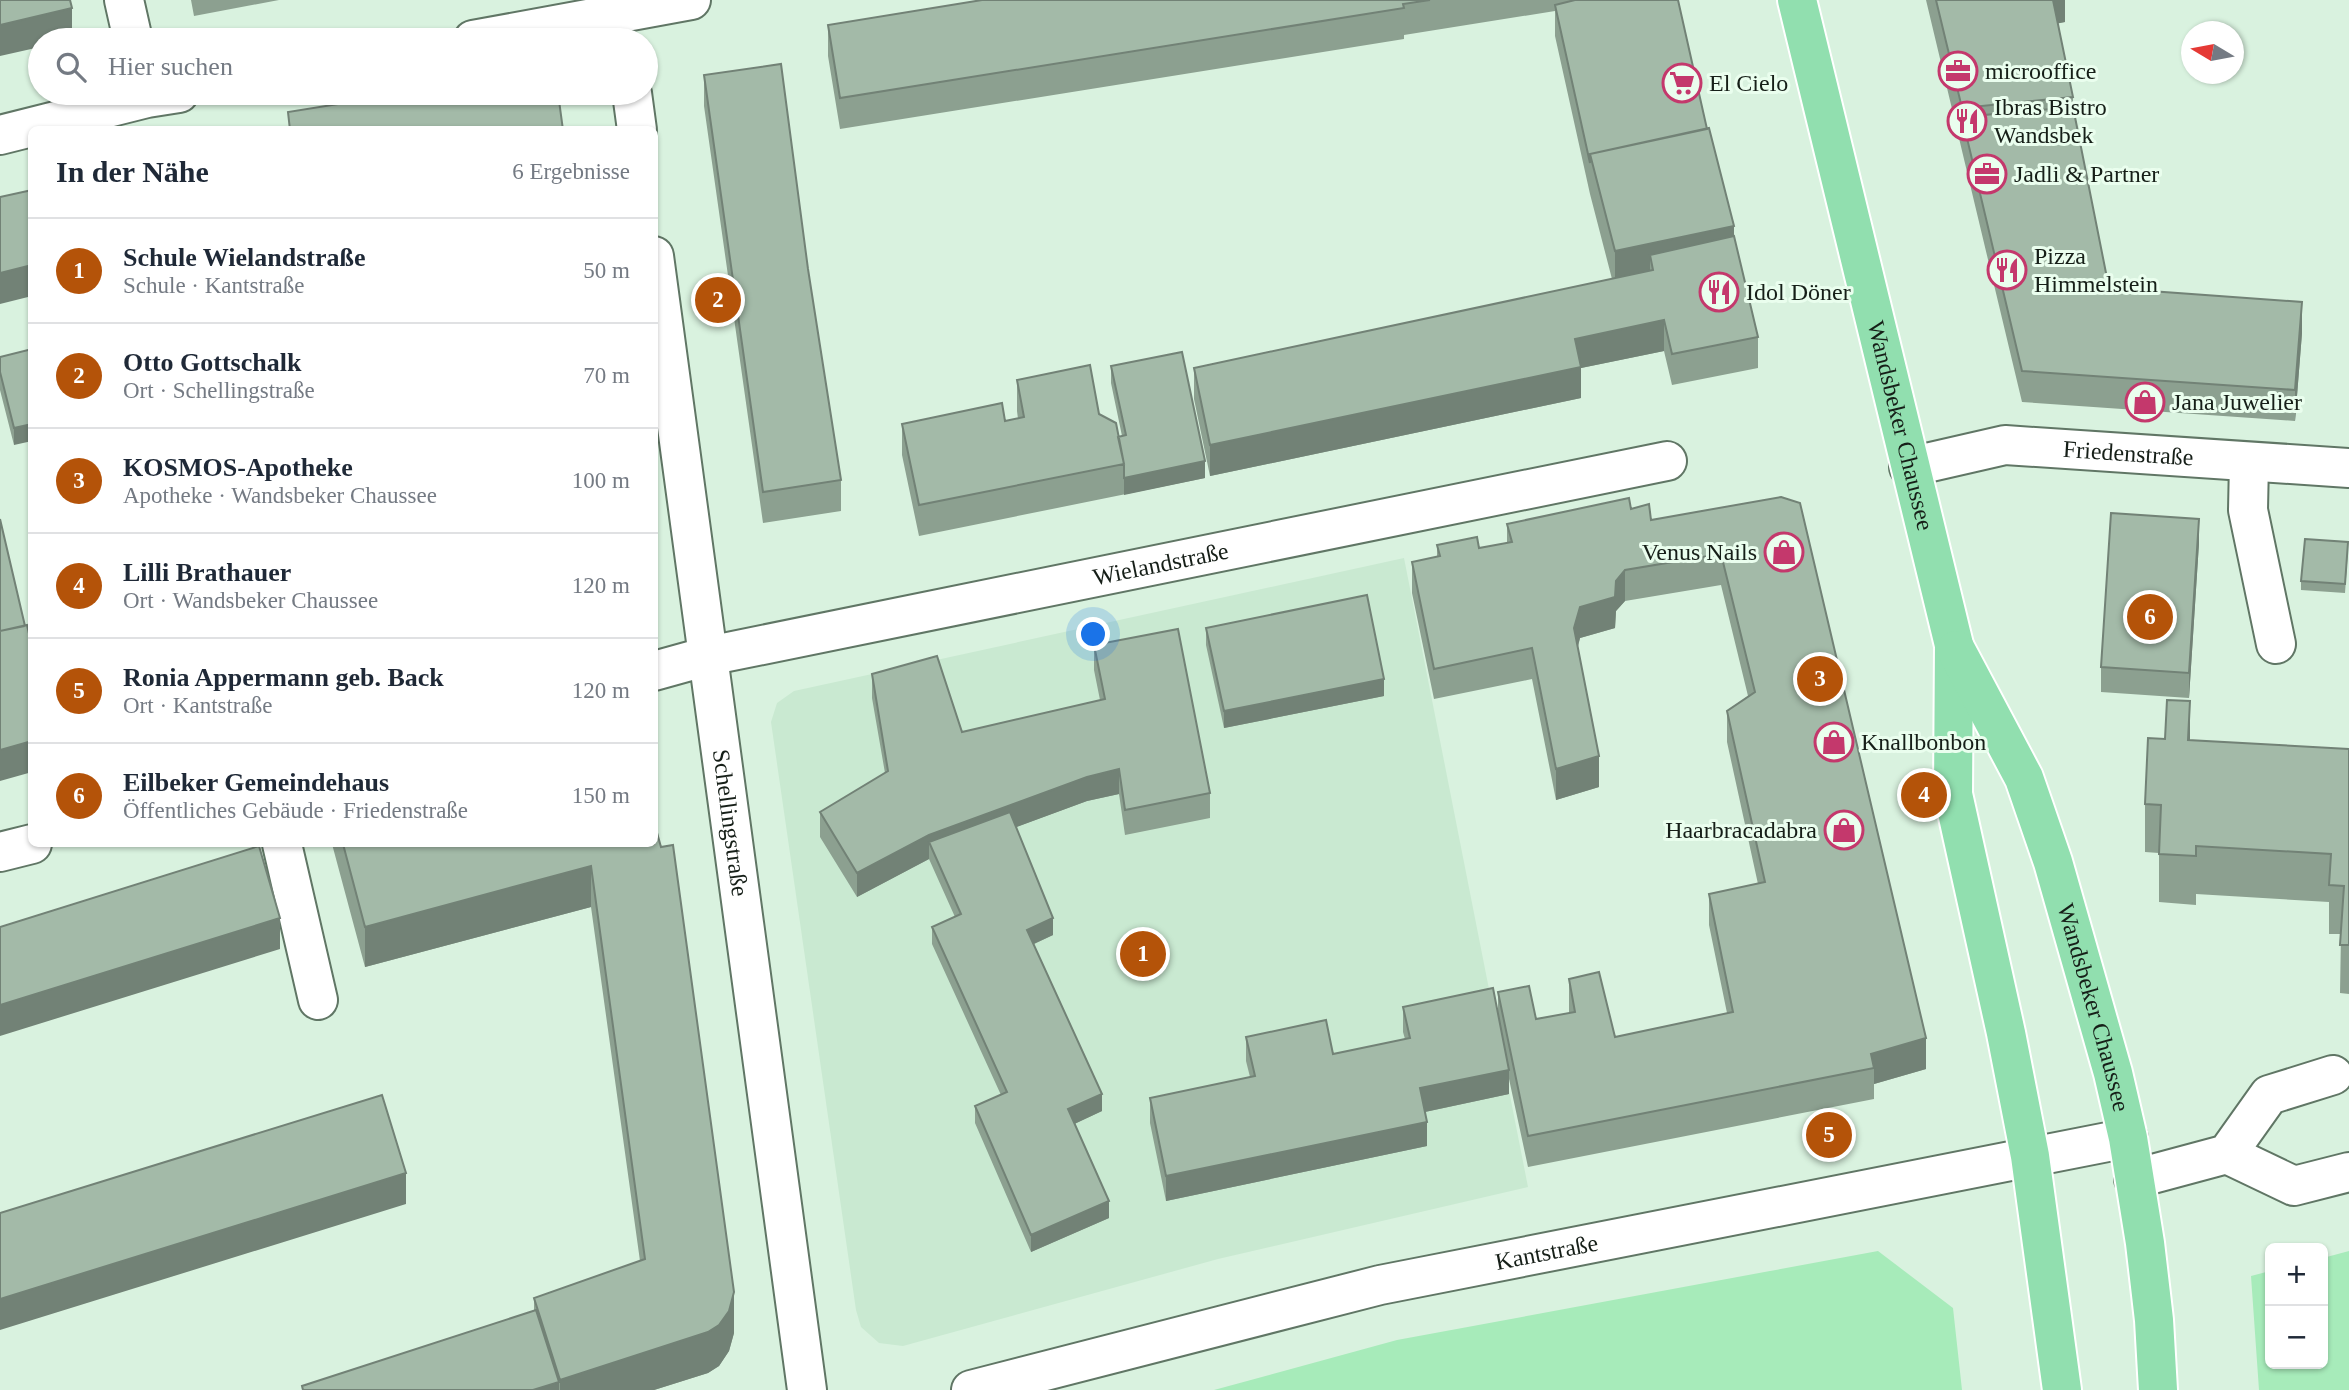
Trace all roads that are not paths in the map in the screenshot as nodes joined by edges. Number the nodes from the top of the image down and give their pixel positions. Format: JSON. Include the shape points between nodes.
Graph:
{"nodes":[{"id":1,"x":124,"y":0,"type":"edge"},
{"id":2,"x":691,"y":0,"type":"edge"},
{"id":3,"x":1797,"y":0,"type":"edge"},
{"id":4,"x":622,"y":18,"type":"edge"},
{"id":5,"x":130,"y":28,"type":"edge"},
{"id":6,"x":554,"y":28,"type":"edge"},
{"id":7,"x":146,"y":105,"type":"edge"},
{"id":8,"x":634,"y":105,"type":"edge"},
{"id":9,"x":44,"y":126,"type":"edge"},
{"id":10,"x":636,"y":126,"type":"edge"},
{"id":11,"x":28,"y":129,"type":"edge"},
{"id":12,"x":0,"y":135,"type":"edge"},
{"id":13,"x":658,"y":286,"type":"edge"},
{"id":14,"x":1667,"y":461,"type":"dead end"},
{"id":15,"x":2249,"y":461,"type":"junction"},
{"id":16,"x":1909,"y":467,"type":"junction"},
{"id":17,"x":2349,"y":468,"type":"edge"},
{"id":18,"x":2276,"y":644,"type":"dead end"},
{"id":19,"x":1954,"y":645,"type":"junction"},
{"id":20,"x":708,"y":656,"type":"junction"},
{"id":21,"x":658,"y":670,"type":"edge"},
{"id":22,"x":28,"y":845,"type":"edge"},
{"id":23,"x":283,"y":847,"type":"edge"},
{"id":24,"x":0,"y":852,"type":"edge"},
{"id":25,"x":318,"y":1000,"type":"dead end"},
{"id":26,"x":2333,"y":1075,"type":"dead end"},
{"id":27,"x":2128,"y":1138,"type":"junction"},
{"id":28,"x":2227,"y":1154,"type":"junction"},
{"id":29,"x":2030,"y":1156,"type":"junction"},
{"id":30,"x":2349,"y":1172,"type":"edge"},
{"id":31,"x":2134,"y":1179,"type":"junction"},
{"id":32,"x":807,"y":1390,"type":"edge"},
{"id":33,"x":971,"y":1390,"type":"edge"},
{"id":34,"x":2062,"y":1390,"type":"edge"},
{"id":35,"x":2158,"y":1390,"type":"edge"}],
"edges":[{"from":1,"to":5,"type":"street"},
{"from":2,"to":4,"type":"street"},
{"from":3,"to":16,"type":"main road","name":"Wandsbeker Chaussee"},
{"from":4,"to":6,"type":"street"},
{"from":7,"to":9,"type":"street"},
{"from":8,"to":10,"type":"street"},
{"from":11,"to":12,"type":"street"},
{"from":13,"to":20,"type":"street","name":"Schellingstraße"},
{"from":14,"to":20,"type":"street","name":"Wielandstraße"},
{"from":15,"to":16,"type":"street","name":"Friedenstraße","via":[[2005,445]]},
{"from":15,"to":17,"type":"street","name":"Friedenstraße"},
{"from":15,"to":18,"type":"street","via":[[2248,510]]},
{"from":16,"to":19,"type":"main road","name":"Wandsbeker Chaussee"},
{"from":19,"to":27,"type":"main road","name":"Wandsbeker Chaussee","via":[[2024,778],[2053,862]]},
{"from":19,"to":29,"type":"main road","name":"Wandsbeker Chaussee","via":[[1953,794]]},
{"from":20,"to":21,"type":"street","name":"Wielandstraße"},
{"from":20,"to":32,"type":"street","name":"Schellingstraße"},
{"from":22,"to":24,"type":"street"},
{"from":23,"to":25,"type":"street"},
{"from":26,"to":28,"type":"street","via":[[2269,1095]]},
{"from":27,"to":29,"type":"street","name":"Kantstraße"},
{"from":27,"to":31,"type":"main road","name":"Wandsbeker Chaussee"},
{"from":28,"to":30,"type":"street","via":[[2294,1186]]},
{"from":28,"to":31,"type":"street"},
{"from":29,"to":33,"type":"street","name":"Kantstraße","via":[[1380,1285]]},
{"from":29,"to":34,"type":"main road","name":"Wandsbeker Chaussee"},
{"from":31,"to":35,"type":"main road","name":"Wandsbeker Chaussee","via":[[2152,1306]]}]}
